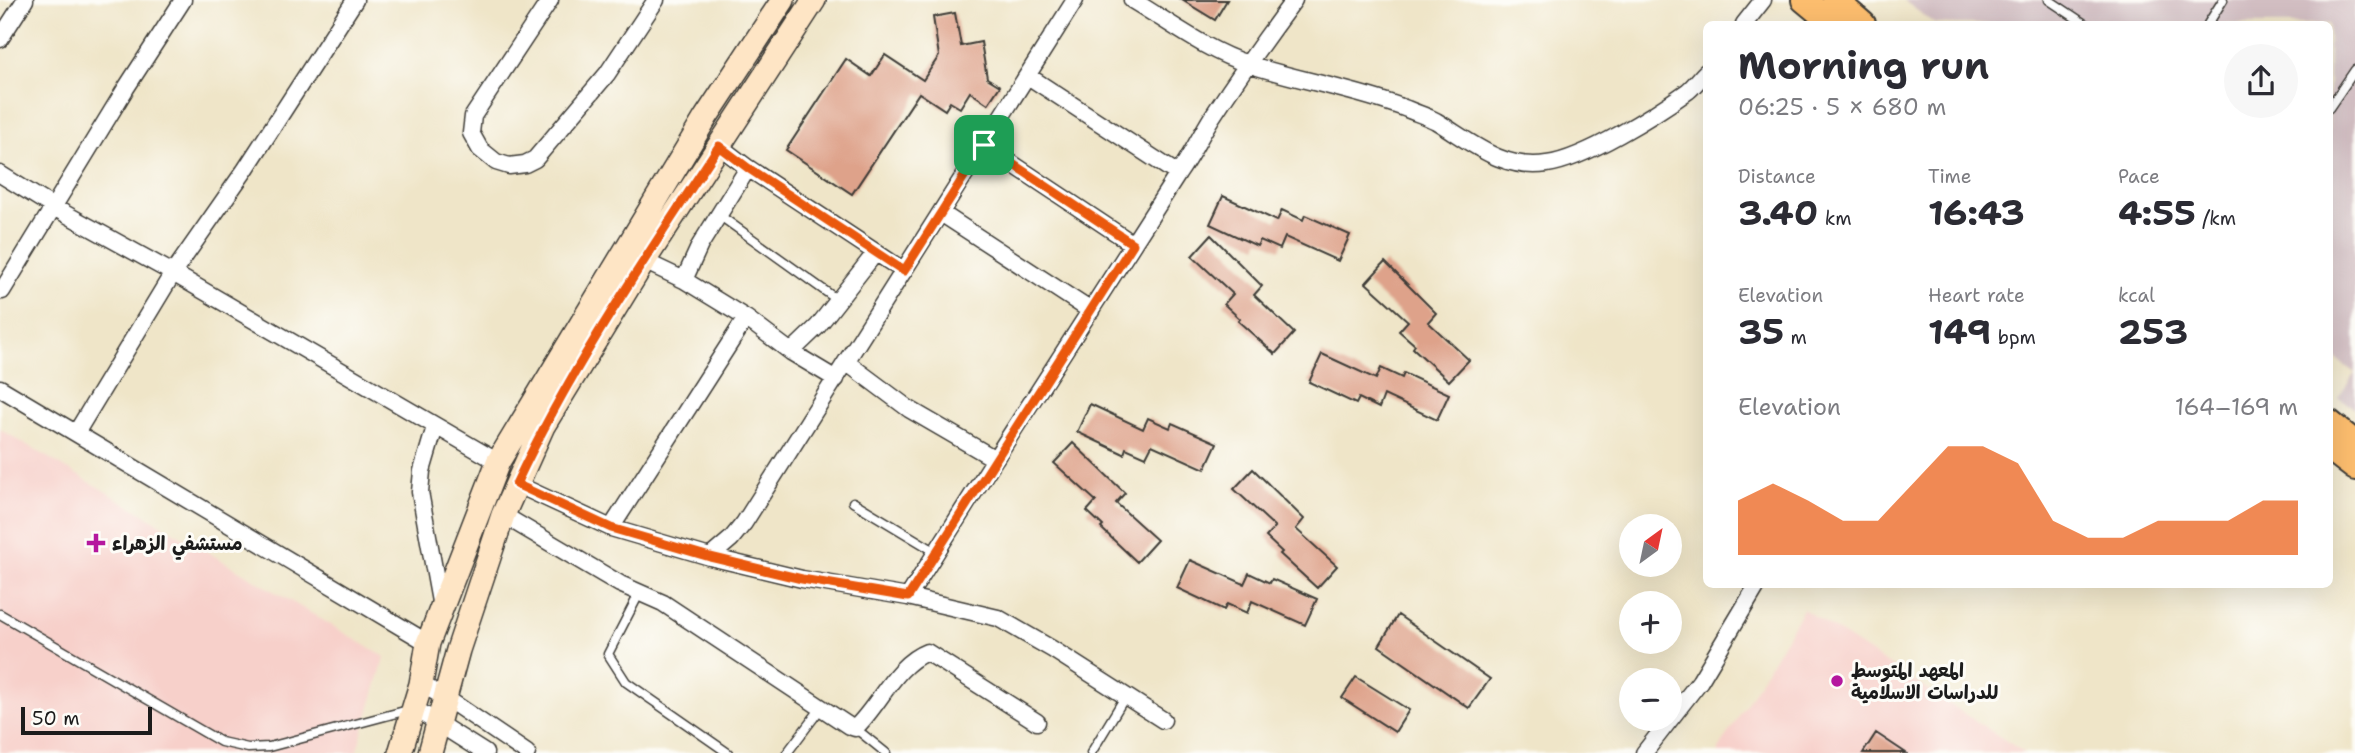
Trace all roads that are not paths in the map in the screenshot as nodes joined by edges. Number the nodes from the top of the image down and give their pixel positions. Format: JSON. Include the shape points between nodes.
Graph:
{"nodes":[{"id":1,"x":25,"y":0,"type":"edge"},
{"id":2,"x":183,"y":0,"type":"edge"},
{"id":3,"x":355,"y":0,"type":"edge"},
{"id":4,"x":550,"y":0,"type":"edge"},
{"id":5,"x":656,"y":0,"type":"edge"},
{"id":6,"x":814,"y":0,"type":"edge"},
{"id":7,"x":1074,"y":0,"type":"edge"},
{"id":8,"x":1132,"y":0,"type":"edge"},
{"id":9,"x":1294,"y":0,"type":"edge"},
{"id":10,"x":1763,"y":0,"type":"edge"},
{"id":11,"x":1804,"y":0,"type":"edge"},
{"id":12,"x":1835,"y":0,"type":"edge"},
{"id":13,"x":2049,"y":0,"type":"edge"},
{"id":14,"x":2223,"y":0,"type":"edge"},
{"id":15,"x":776,"y":2,"type":"edge"},
{"id":16,"x":1746,"y":21,"type":"edge"},
{"id":17,"x":1829,"y":21,"type":"edge"},
{"id":18,"x":1860,"y":21,"type":"edge"},
{"id":19,"x":2080,"y":21,"type":"edge"},
{"id":20,"x":2210,"y":21,"type":"edge"},
{"id":21,"x":0,"y":39,"type":"edge"},
{"id":22,"x":1247,"y":64,"type":"junction"},
{"id":23,"x":2355,"y":70,"type":"edge"},
{"id":24,"x":1703,"y":75,"type":"edge"},
{"id":25,"x":1028,"y":76,"type":"junction"},
{"id":26,"x":2333,"y":102,"type":"edge"},
{"id":27,"x":984,"y":145,"type":"junction"},
{"id":28,"x":719,"y":146,"type":"junction"},
{"id":29,"x":748,"y":168,"type":"junction"},
{"id":30,"x":0,"y":174,"type":"edge"},
{"id":31,"x":1178,"y":174,"type":"junction"},
{"id":32,"x":55,"y":208,"type":"junction"},
{"id":33,"x":941,"y":213,"type":"junction"},
{"id":34,"x":719,"y":215,"type":"junction"},
{"id":35,"x":1133,"y":244,"type":"junction"},
{"id":36,"x":876,"y":252,"type":"junction"},
{"id":37,"x":644,"y":261,"type":"junction"},
{"id":38,"x":904,"y":271,"type":"junction"},
{"id":39,"x":173,"y":274,"type":"junction"},
{"id":40,"x":684,"y":280,"type":"junction"},
{"id":41,"x":2,"y":292,"type":"dead end"},
{"id":42,"x":839,"y":301,"type":"junction"},
{"id":43,"x":1091,"y":311,"type":"junction"},
{"id":44,"x":746,"y":318,"type":"junction"},
{"id":45,"x":791,"y":352,"type":"junction"},
{"id":46,"x":846,"y":362,"type":"junction"},
{"id":47,"x":836,"y":379,"type":"junction"},
{"id":48,"x":0,"y":388,"type":"edge"},
{"id":49,"x":2333,"y":425,"type":"edge"},
{"id":50,"x":435,"y":427,"type":"junction"},
{"id":51,"x":76,"y":433,"type":"junction"},
{"id":52,"x":2355,"y":443,"type":"edge"},
{"id":53,"x":2333,"y":451,"type":"edge"},
{"id":54,"x":995,"y":459,"type":"junction"},
{"id":55,"x":498,"y":462,"type":"junction"},
{"id":56,"x":2355,"y":468,"type":"edge"},
{"id":57,"x":516,"y":484,"type":"junction"},
{"id":58,"x":853,"y":502,"type":"dead end"},
{"id":59,"x":503,"y":515,"type":"junction"},
{"id":60,"x":611,"y":528,"type":"junction"},
{"id":61,"x":936,"y":552,"type":"junction"},
{"id":62,"x":710,"y":557,"type":"junction"},
{"id":63,"x":1756,"y":588,"type":"edge"},
{"id":64,"x":640,"y":592,"type":"junction"},
{"id":65,"x":908,"y":597,"type":"junction"},
{"id":66,"x":441,"y":608,"type":"junction"},
{"id":67,"x":0,"y":614,"type":"edge"},
{"id":68,"x":428,"y":643,"type":"junction"},
{"id":69,"x":421,"y":684,"type":"junction"},
{"id":70,"x":1125,"y":697,"type":"junction"},
{"id":71,"x":446,"y":698,"type":"junction"},
{"id":72,"x":414,"y":708,"type":"junction"},
{"id":73,"x":821,"y":708,"type":"junction"},
{"id":74,"x":1163,"y":720,"type":"dead end"},
{"id":75,"x":1037,"y":722,"type":"dead end"},
{"id":76,"x":440,"y":723,"type":"junction"},
{"id":77,"x":855,"y":728,"type":"junction"},
{"id":78,"x":400,"y":753,"type":"edge"},
{"id":79,"x":430,"y":753,"type":"edge"},
{"id":80,"x":485,"y":753,"type":"edge"},
{"id":81,"x":527,"y":753,"type":"edge"},
{"id":82,"x":729,"y":753,"type":"edge"},
{"id":83,"x":787,"y":753,"type":"edge"},
{"id":84,"x":887,"y":753,"type":"edge"},
{"id":85,"x":1091,"y":753,"type":"edge"},
{"id":86,"x":1644,"y":753,"type":"edge"}],
"edges":[{"from":1,"to":21,"type":"street"},
{"from":2,"to":32,"type":"street"},
{"from":3,"to":39,"type":"street"},
{"from":4,"to":5,"type":"street","via":[[473,116],[471,133],[480,149],[509,166],[535,159],[607,74]]},
{"from":6,"to":28,"type":"street"},
{"from":7,"to":25,"type":"street"},
{"from":8,"to":22,"type":"street"},
{"from":9,"to":22,"type":"street"},
{"from":10,"to":16,"type":"street"},
{"from":11,"to":17,"type":"main road"},
{"from":12,"to":18,"type":"main road"},
{"from":13,"to":19,"type":"lane"},
{"from":14,"to":20,"type":"lane"},
{"from":15,"to":55,"type":"street"},
{"from":22,"to":24,"type":"street","via":[[1378,98],[1434,120],[1490,156],[1546,165],[1569,159],[1622,132],[1689,90]]},
{"from":22,"to":31,"type":"street"},
{"from":23,"to":26,"type":"lane"},
{"from":25,"to":27,"type":"street"},
{"from":25,"to":31,"type":"street"},
{"from":27,"to":33,"type":"street"},
{"from":27,"to":35,"type":"street"},
{"from":28,"to":29,"type":"street"},
{"from":28,"to":37,"type":"street"},
{"from":29,"to":34,"type":"street"},
{"from":29,"to":36,"type":"street"},
{"from":30,"to":32,"type":"street"},
{"from":31,"to":35,"type":"street"},
{"from":32,"to":39,"type":"street"},
{"from":32,"to":41,"type":"street"},
{"from":33,"to":38,"type":"street"},
{"from":33,"to":43,"type":"street"},
{"from":34,"to":40,"type":"street"},
{"from":34,"to":42,"type":"lane"},
{"from":35,"to":43,"type":"street"},
{"from":36,"to":38,"type":"street"},
{"from":36,"to":42,"type":"street"},
{"from":37,"to":40,"type":"street"},
{"from":37,"to":57,"type":"street","via":[[543,426]]},
{"from":38,"to":46,"type":"street"},
{"from":39,"to":50,"type":"street"},
{"from":39,"to":51,"type":"street"},
{"from":40,"to":44,"type":"street"},
{"from":42,"to":45,"type":"street"},
{"from":43,"to":54,"type":"street"},
{"from":44,"to":45,"type":"street"},
{"from":44,"to":60,"type":"street"},
{"from":45,"to":47,"type":"street"},
{"from":46,"to":47,"type":"street"},
{"from":46,"to":54,"type":"street","via":[[909,409]]},
{"from":47,"to":62,"type":"street","via":[[744,523]]},
{"from":48,"to":51,"type":"street"},
{"from":49,"to":52,"type":"main road"},
{"from":50,"to":55,"type":"street"},
{"from":50,"to":66,"type":"street","via":[[421,492]]},
{"from":51,"to":68,"type":"street"},
{"from":53,"to":56,"type":"main road"},
{"from":54,"to":61,"type":"street"},
{"from":55,"to":66,"type":"street"},
{"from":57,"to":59,"type":"street"},
{"from":57,"to":60,"type":"street"},
{"from":58,"to":61,"type":"lane"},
{"from":59,"to":64,"type":"street"},
{"from":59,"to":71,"type":"street"},
{"from":60,"to":62,"type":"street"},
{"from":61,"to":65,"type":"street"},
{"from":62,"to":65,"type":"street"},
{"from":63,"to":86,"type":"street","via":[[1700,681]]},
{"from":64,"to":73,"type":"street"},
{"from":64,"to":82,"type":"lane","via":[[608,654],[610,660],[626,682]]},
{"from":65,"to":70,"type":"street","via":[[998,618]]},
{"from":66,"to":68,"type":"street"},
{"from":67,"to":72,"type":"lane","via":[[221,742],[269,747]]},
{"from":68,"to":69,"type":"street"},
{"from":69,"to":71,"type":"street"},
{"from":69,"to":72,"type":"street"},
{"from":70,"to":74,"type":"street"},
{"from":70,"to":85,"type":"lane"},
{"from":71,"to":76,"type":"street"},
{"from":71,"to":81,"type":"street"},
{"from":72,"to":76,"type":"street"},
{"from":72,"to":78,"type":"street"},
{"from":73,"to":77,"type":"street"},
{"from":73,"to":83,"type":"lane"},
{"from":75,"to":77,"type":"street","via":[[928,652],[918,655]]},
{"from":76,"to":79,"type":"street"},
{"from":76,"to":80,"type":"street"},
{"from":77,"to":84,"type":"lane"}]}
